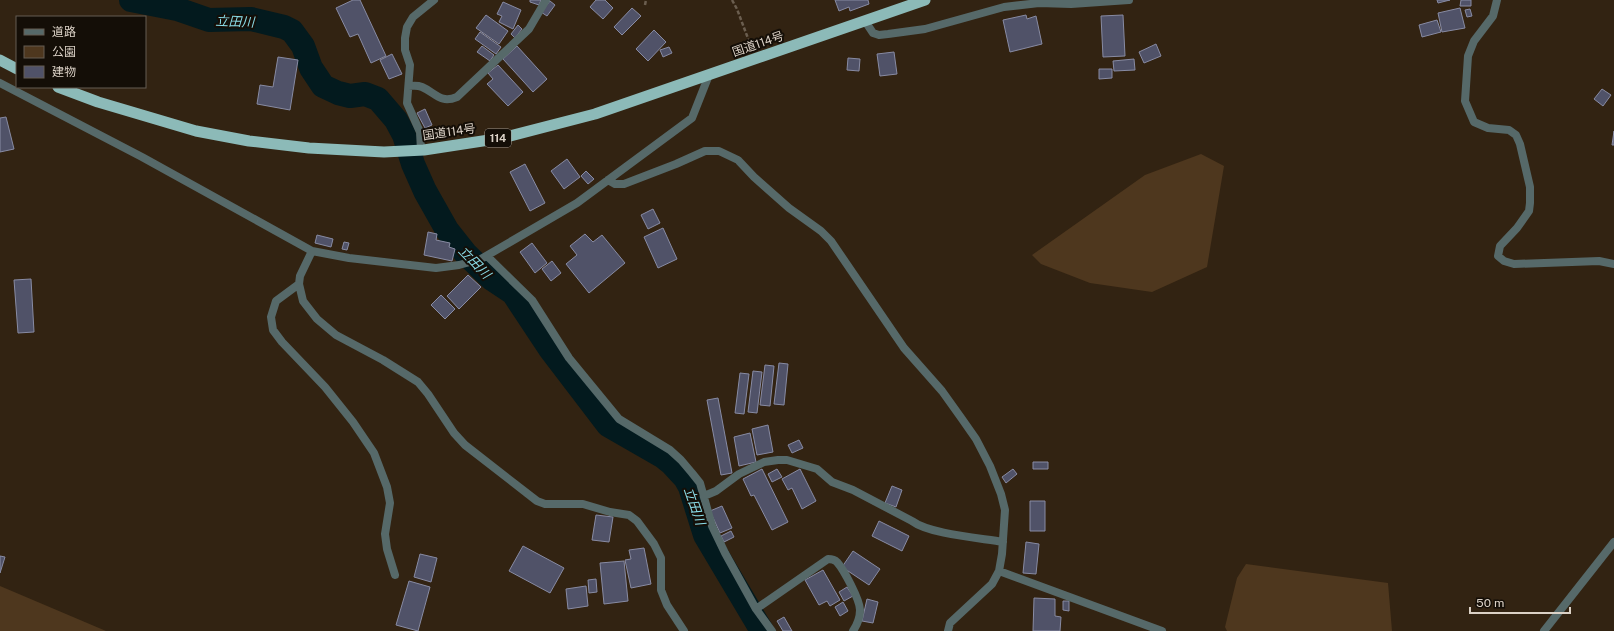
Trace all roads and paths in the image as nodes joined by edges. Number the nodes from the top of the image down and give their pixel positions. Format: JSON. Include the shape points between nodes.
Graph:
{"nodes":[{"id":1,"x":434,"y":0,"type":"edge"},
{"id":2,"x":546,"y":0,"type":"edge"},
{"id":3,"x":646,"y":0,"type":"edge"},
{"id":4,"x":732,"y":0,"type":"edge"},
{"id":5,"x":926,"y":0,"type":"edge"},
{"id":6,"x":1129,"y":0,"type":"edge"},
{"id":7,"x":1497,"y":0,"type":"edge"},
{"id":8,"x":1052,"y":1,"type":"edge"},
{"id":9,"x":645,"y":5,"type":"dead end"},
{"id":10,"x":865,"y":21,"type":"junction"},
{"id":11,"x":755,"y":59,"type":"junction"},
{"id":12,"x":0,"y":60,"type":"edge"},
{"id":13,"x":16,"y":68,"type":"edge"},
{"id":14,"x":709,"y":75,"type":"junction"},
{"id":15,"x":0,"y":83,"type":"edge"},
{"id":16,"x":408,"y":86,"type":"junction"},
{"id":17,"x":61,"y":88,"type":"edge"},
{"id":18,"x":421,"y":150,"type":"junction"},
{"id":19,"x":608,"y":180,"type":"junction"},
{"id":20,"x":312,"y":251,"type":"junction"},
{"id":21,"x":487,"y":256,"type":"junction"},
{"id":22,"x":1614,"y":264,"type":"edge"},
{"id":23,"x":299,"y":284,"type":"junction"},
{"id":24,"x":704,"y":496,"type":"junction"},
{"id":25,"x":1004,"y":542,"type":"junction"},
{"id":26,"x":1614,"y":542,"type":"edge"},
{"id":27,"x":999,"y":571,"type":"junction"},
{"id":28,"x":395,"y":575,"type":"dead end"},
{"id":29,"x":756,"y":609,"type":"junction"},
{"id":30,"x":684,"y":631,"type":"edge"},
{"id":31,"x":772,"y":631,"type":"edge"},
{"id":32,"x":853,"y":631,"type":"edge"},
{"id":33,"x":948,"y":631,"type":"edge"},
{"id":34,"x":1162,"y":631,"type":"edge"},
{"id":35,"x":1544,"y":631,"type":"edge"}],
"edges":[{"from":1,"to":16,"type":"street","via":[[413,17],[407,27],[405,50],[410,65]]},
{"from":2,"to":16,"type":"street","via":[[529,29],[457,97],[443,99],[421,87]]},
{"from":3,"to":9,"type":"path"},
{"from":4,"to":11,"type":"path"},
{"from":5,"to":10,"type":"highway","name":"国道114号","number":"114"},
{"from":6,"to":8,"type":"street","via":[[1071,4]]},
{"from":7,"to":22,"type":"street","via":[[1493,16],[1470,46],[1466,63],[1465,101],[1474,122],[1488,128],[1509,130],[1516,135],[1520,144],[1530,197],[1529,210],[1500,246],[1498,256],[1514,264],[1599,261]]},
{"from":8,"to":10,"type":"street","via":[[1004,8],[925,29],[888,34],[873,33]]},
{"from":10,"to":11,"type":"highway","name":"国道114号","number":"114"},
{"from":11,"to":14,"type":"highway","name":"国道114号","number":"114"},
{"from":12,"to":13,"type":"highway"},
{"from":14,"to":18,"type":"highway","name":"国道114号","number":"114","via":[[595,114],[502,138]]},
{"from":14,"to":19,"type":"street","via":[[692,118]]},
{"from":15,"to":20,"type":"street","via":[[142,157]]},
{"from":16,"to":18,"type":"street","via":[[407,104],[420,132]]},
{"from":17,"to":18,"type":"highway","name":"国道114号","number":"114","via":[[98,102],[196,131],[249,141],[309,148],[384,152]]},
{"from":19,"to":21,"type":"street","via":[[577,203]]},
{"from":19,"to":25,"type":"street","via":[[615,184],[624,184],[705,151],[719,151],[738,160],[789,208],[821,231],[831,241],[904,348],[942,391],[976,439],[1001,494],[1005,510]]},
{"from":20,"to":21,"type":"street","via":[[436,268],[459,265]]},
{"from":20,"to":23,"type":"street","via":[[300,276]]},
{"from":21,"to":24,"type":"street","via":[[532,300],[569,358],[619,419],[682,460],[700,483]]},
{"from":23,"to":28,"type":"street","via":[[276,301],[272,317],[273,330],[325,386],[374,453],[387,487],[390,503],[385,534]]},
{"from":23,"to":30,"type":"street","via":[[303,301],[325,326],[336,335],[418,382],[465,445],[537,501],[545,504],[583,504],[628,515],[637,521],[661,558],[661,590],[666,605]]},
{"from":24,"to":25,"type":"street","via":[[759,464],[787,460],[817,469],[832,482],[853,490],[918,526]]},
{"from":24,"to":29,"type":"street","via":[[715,533]]},
{"from":25,"to":27,"type":"street"},
{"from":26,"to":35,"type":"street"},
{"from":27,"to":33,"type":"street","via":[[992,584],[950,623]]},
{"from":27,"to":34,"type":"street"},
{"from":29,"to":31,"type":"street"},
{"from":29,"to":32,"type":"street","via":[[828,559],[832,559],[837,562],[855,592],[859,605],[857,625]]}]}
